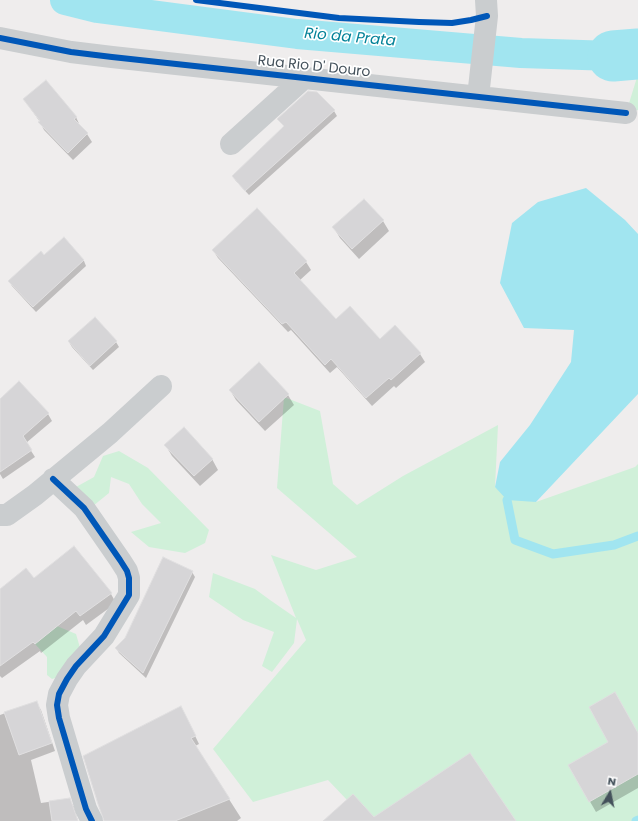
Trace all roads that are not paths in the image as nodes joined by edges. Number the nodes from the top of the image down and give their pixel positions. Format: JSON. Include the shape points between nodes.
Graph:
{"nodes":[{"id":1,"x":486,"y":0,"type":"edge"},
{"id":2,"x":0,"y":38,"type":"edge"},
{"id":3,"x":304,"y":78,"type":"junction"},
{"id":4,"x":478,"y":97,"type":"junction"},
{"id":5,"x":626,"y":113,"type":"dead end"},
{"id":6,"x":231,"y":144,"type":"dead end"},
{"id":7,"x":161,"y":386,"type":"dead end"},
{"id":8,"x":53,"y":479,"type":"junction"},
{"id":9,"x":0,"y":516,"type":"edge"},
{"id":10,"x":92,"y":821,"type":"edge"}],
"edges":[{"from":1,"to":4,"type":"street","via":[[487,16]]},
{"from":2,"to":3,"type":"street","name":"Rua Rio D' Douro","via":[[92,55]]},
{"from":3,"to":4,"type":"street","name":"Rua Rio D' Douro"},
{"from":3,"to":6,"type":"street"},
{"from":4,"to":5,"type":"street","name":"Rua Rio D' Douro"},
{"from":7,"to":8,"type":"street","via":[[110,433]]},
{"from":8,"to":9,"type":"street","via":[[7,515]]},
{"from":8,"to":10,"type":"street","via":[[84,508],[120,560],[129,578],[129,595],[104,636],[76,666],[59,694],[59,718],[86,809]]}]}
